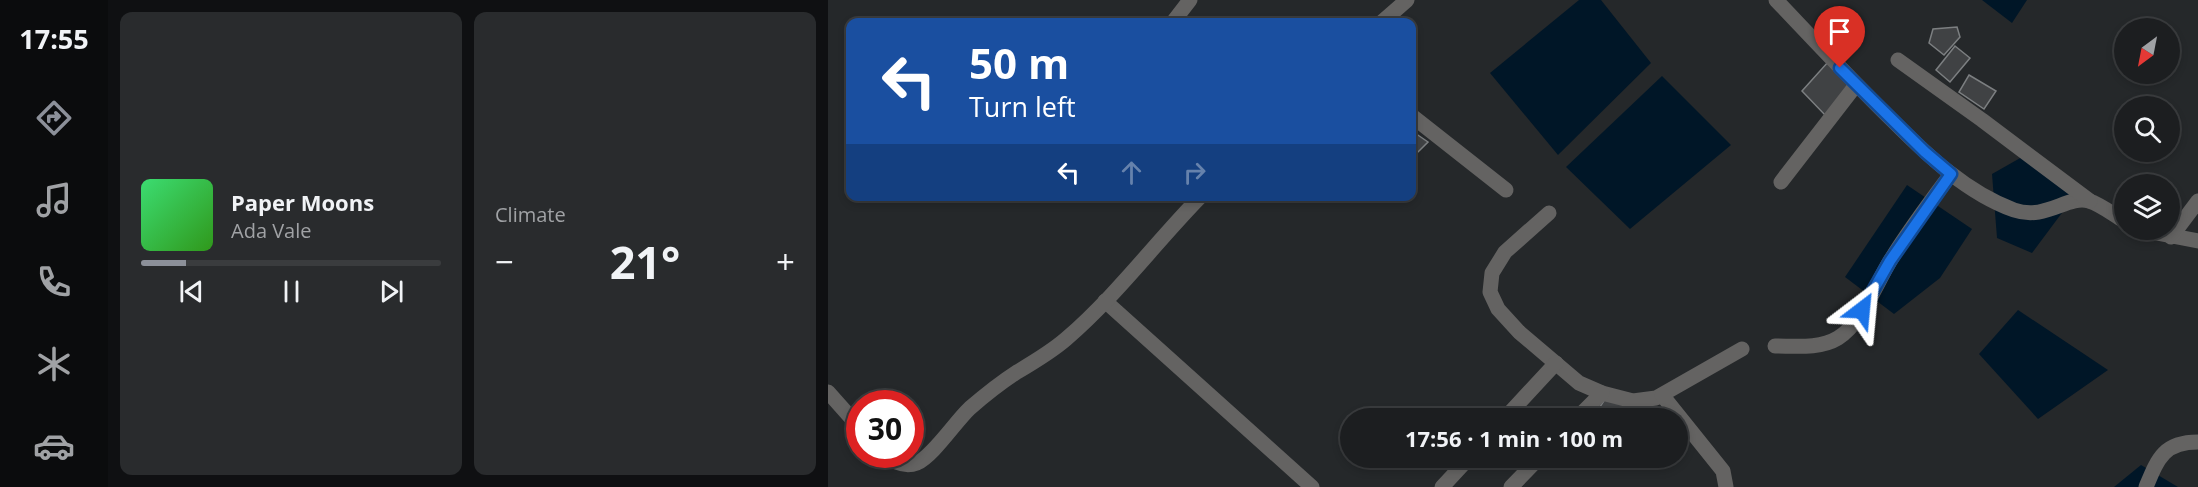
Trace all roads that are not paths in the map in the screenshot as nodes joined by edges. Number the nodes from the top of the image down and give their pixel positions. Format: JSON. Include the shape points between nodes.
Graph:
{"nodes":[{"id":1,"x":1190,"y":0,"type":"edge"},
{"id":2,"x":1407,"y":0,"type":"edge"},
{"id":3,"x":1776,"y":0,"type":"edge"},
{"id":4,"x":1176,"y":18,"type":"edge"},
{"id":5,"x":1387,"y":18,"type":"edge"},
{"id":6,"x":1898,"y":60,"type":"dead end"},
{"id":7,"x":1856,"y":85,"type":"junction"},
{"id":8,"x":1416,"y":119,"type":"edge"},
{"id":9,"x":1951,"y":174,"type":"junction"},
{"id":10,"x":1781,"y":182,"type":"dead end"},
{"id":11,"x":1506,"y":190,"type":"dead end"},
{"id":12,"x":1196,"y":201,"type":"edge"},
{"id":13,"x":2090,"y":201,"type":"junction"},
{"id":14,"x":2198,"y":201,"type":"edge"},
{"id":15,"x":1550,"y":213,"type":"dead end"},
{"id":16,"x":2114,"y":215,"type":"edge"},
{"id":17,"x":2180,"y":225,"type":"edge"},
{"id":18,"x":2180,"y":238,"type":"edge"},
{"id":19,"x":2198,"y":241,"type":"edge"},
{"id":20,"x":1105,"y":301,"type":"junction"},
{"id":21,"x":1775,"y":346,"type":"dead end"},
{"id":22,"x":1742,"y":349,"type":"dead end"},
{"id":23,"x":1556,"y":363,"type":"junction"},
{"id":24,"x":828,"y":392,"type":"edge"},
{"id":25,"x":1602,"y":393,"type":"junction"},
{"id":26,"x":1662,"y":395,"type":"junction"},
{"id":27,"x":1514,"y":408,"type":"edge"},
{"id":28,"x":1587,"y":408,"type":"edge"},
{"id":29,"x":846,"y":412,"type":"edge"},
{"id":30,"x":2198,"y":442,"type":"edge"},
{"id":31,"x":924,"y":459,"type":"edge"},
{"id":32,"x":1460,"y":468,"type":"edge"},
{"id":33,"x":1529,"y":468,"type":"edge"},
{"id":34,"x":1312,"y":487,"type":"edge"},
{"id":35,"x":1442,"y":487,"type":"edge"},
{"id":36,"x":1511,"y":487,"type":"edge"},
{"id":37,"x":1726,"y":487,"type":"edge"},
{"id":38,"x":2146,"y":487,"type":"edge"}],
"edges":[{"from":1,"to":4,"type":"street"},
{"from":2,"to":5,"type":"street"},
{"from":3,"to":7,"type":"street"},
{"from":6,"to":13,"type":"street"},
{"from":7,"to":9,"type":"street"},
{"from":7,"to":10,"type":"street"},
{"from":8,"to":11,"type":"street"},
{"from":9,"to":13,"type":"street","via":[[2012,209],[2029,214]]},
{"from":9,"to":21,"type":"street","via":[[1890,261],[1862,310],[1839,338],[1824,345]]},
{"from":12,"to":20,"type":"street"},
{"from":13,"to":16,"type":"street"},
{"from":14,"to":17,"type":"street"},
{"from":15,"to":23,"type":"street","via":[[1505,252],[1492,273],[1490,292],[1505,317]]},
{"from":18,"to":19,"type":"street"},
{"from":20,"to":31,"type":"street","via":[[1046,356],[1016,373],[959,418]]},
{"from":20,"to":34,"type":"street"},
{"from":22,"to":26,"type":"street"},
{"from":23,"to":25,"type":"street","via":[[1579,383]]},
{"from":23,"to":27,"type":"street"},
{"from":24,"to":29,"type":"street"},
{"from":25,"to":26,"type":"street","via":[[1633,401]]},
{"from":25,"to":28,"type":"street"},
{"from":26,"to":37,"type":"street","via":[[1723,471]]},
{"from":30,"to":38,"type":"street","via":[[2180,442],[2161,455]]},
{"from":32,"to":35,"type":"street"},
{"from":33,"to":36,"type":"street"}]}
